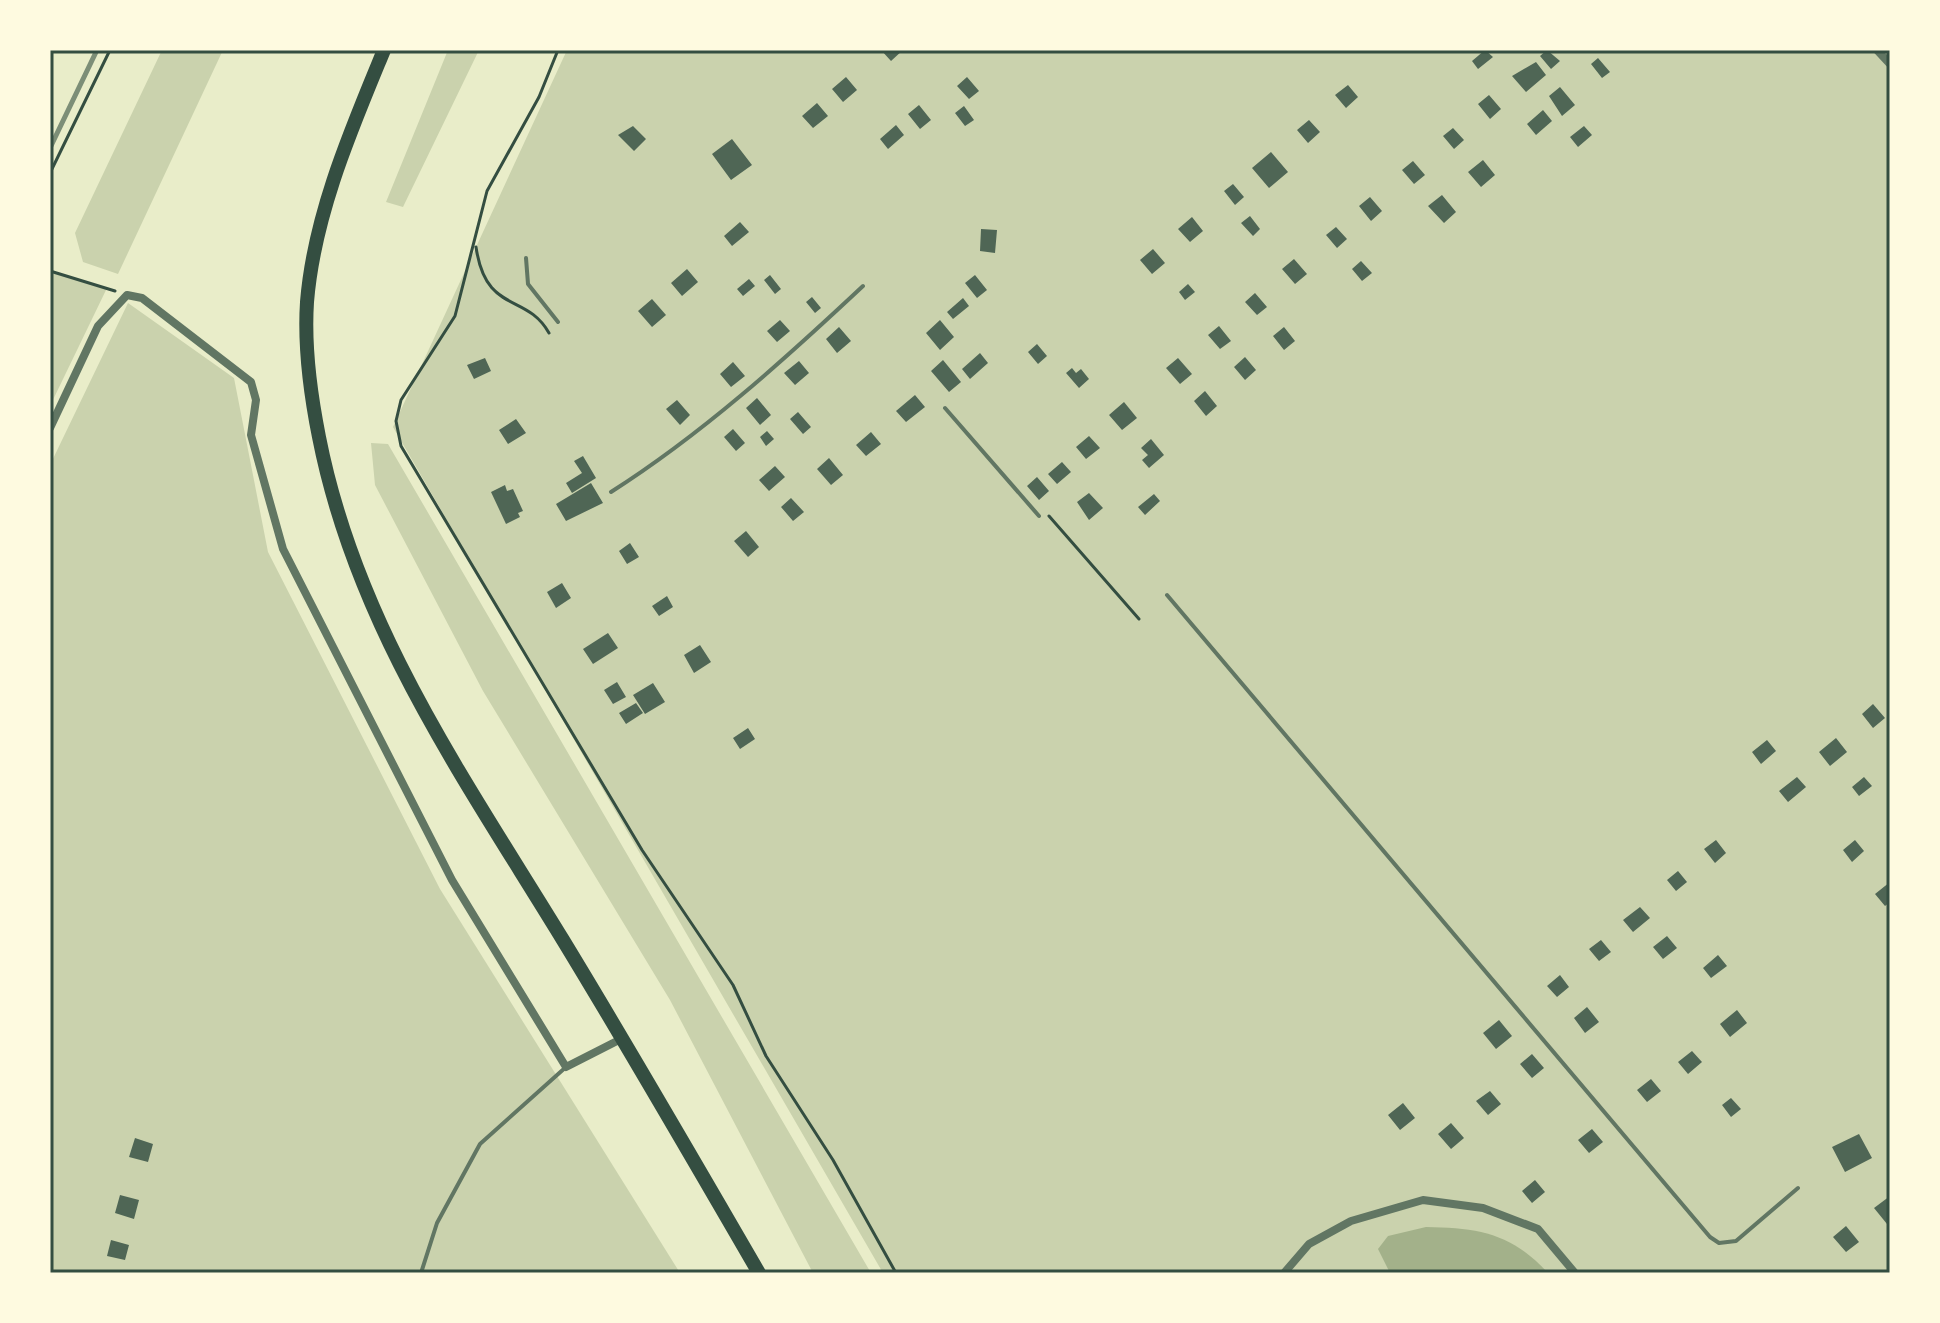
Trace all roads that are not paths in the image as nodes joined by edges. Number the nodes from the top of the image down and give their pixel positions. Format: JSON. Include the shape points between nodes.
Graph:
{"nodes":[{"id":1,"x":384,"y":50,"type":"edge"},
{"id":2,"x":1877,"y":50,"type":"edge"},
{"id":3,"x":1890,"y":64,"type":"edge"},
{"id":4,"x":526,"y":258,"type":"dead end"},
{"id":5,"x":863,"y":286,"type":"dead end"},
{"id":6,"x":558,"y":322,"type":"dead end"},
{"id":7,"x":945,"y":408,"type":"dead end"},
{"id":8,"x":50,"y":428,"type":"edge"},
{"id":9,"x":611,"y":492,"type":"dead end"},
{"id":10,"x":1039,"y":516,"type":"dead end"},
{"id":11,"x":1167,"y":595,"type":"dead end"},
{"id":12,"x":623,"y":1038,"type":"junction"},
{"id":13,"x":566,"y":1067,"type":"junction"},
{"id":14,"x":1798,"y":1188,"type":"dead end"},
{"id":15,"x":421,"y":1273,"type":"edge"},
{"id":16,"x":759,"y":1273,"type":"edge"},
{"id":17,"x":1284,"y":1273,"type":"edge"},
{"id":18,"x":1575,"y":1273,"type":"edge"}],
"edges":[{"from":1,"to":12,"type":"main road","via":[[335,176],[307,301],[306,351],[328,485],[379,628]]},
{"from":2,"to":3,"type":"street"},
{"from":4,"to":6,"type":"lane","via":[[528,284]]},
{"from":5,"to":9,"type":"lane","via":[[766,375]]},
{"from":7,"to":10,"type":"lane"},
{"from":8,"to":13,"type":"street","via":[[98,326],[127,295],[142,298],[251,382],[256,400],[251,435],[283,549],[452,880]]},
{"from":11,"to":14,"type":"lane","via":[[1710,1237],[1719,1243],[1736,1241]]},
{"from":12,"to":13,"type":"street"},
{"from":12,"to":16,"type":"main road"},
{"from":13,"to":15,"type":"lane","via":[[480,1144],[437,1223]]},
{"from":17,"to":18,"type":"street","via":[[1309,1244],[1351,1221],[1423,1200],[1483,1208],[1538,1229]]}]}
